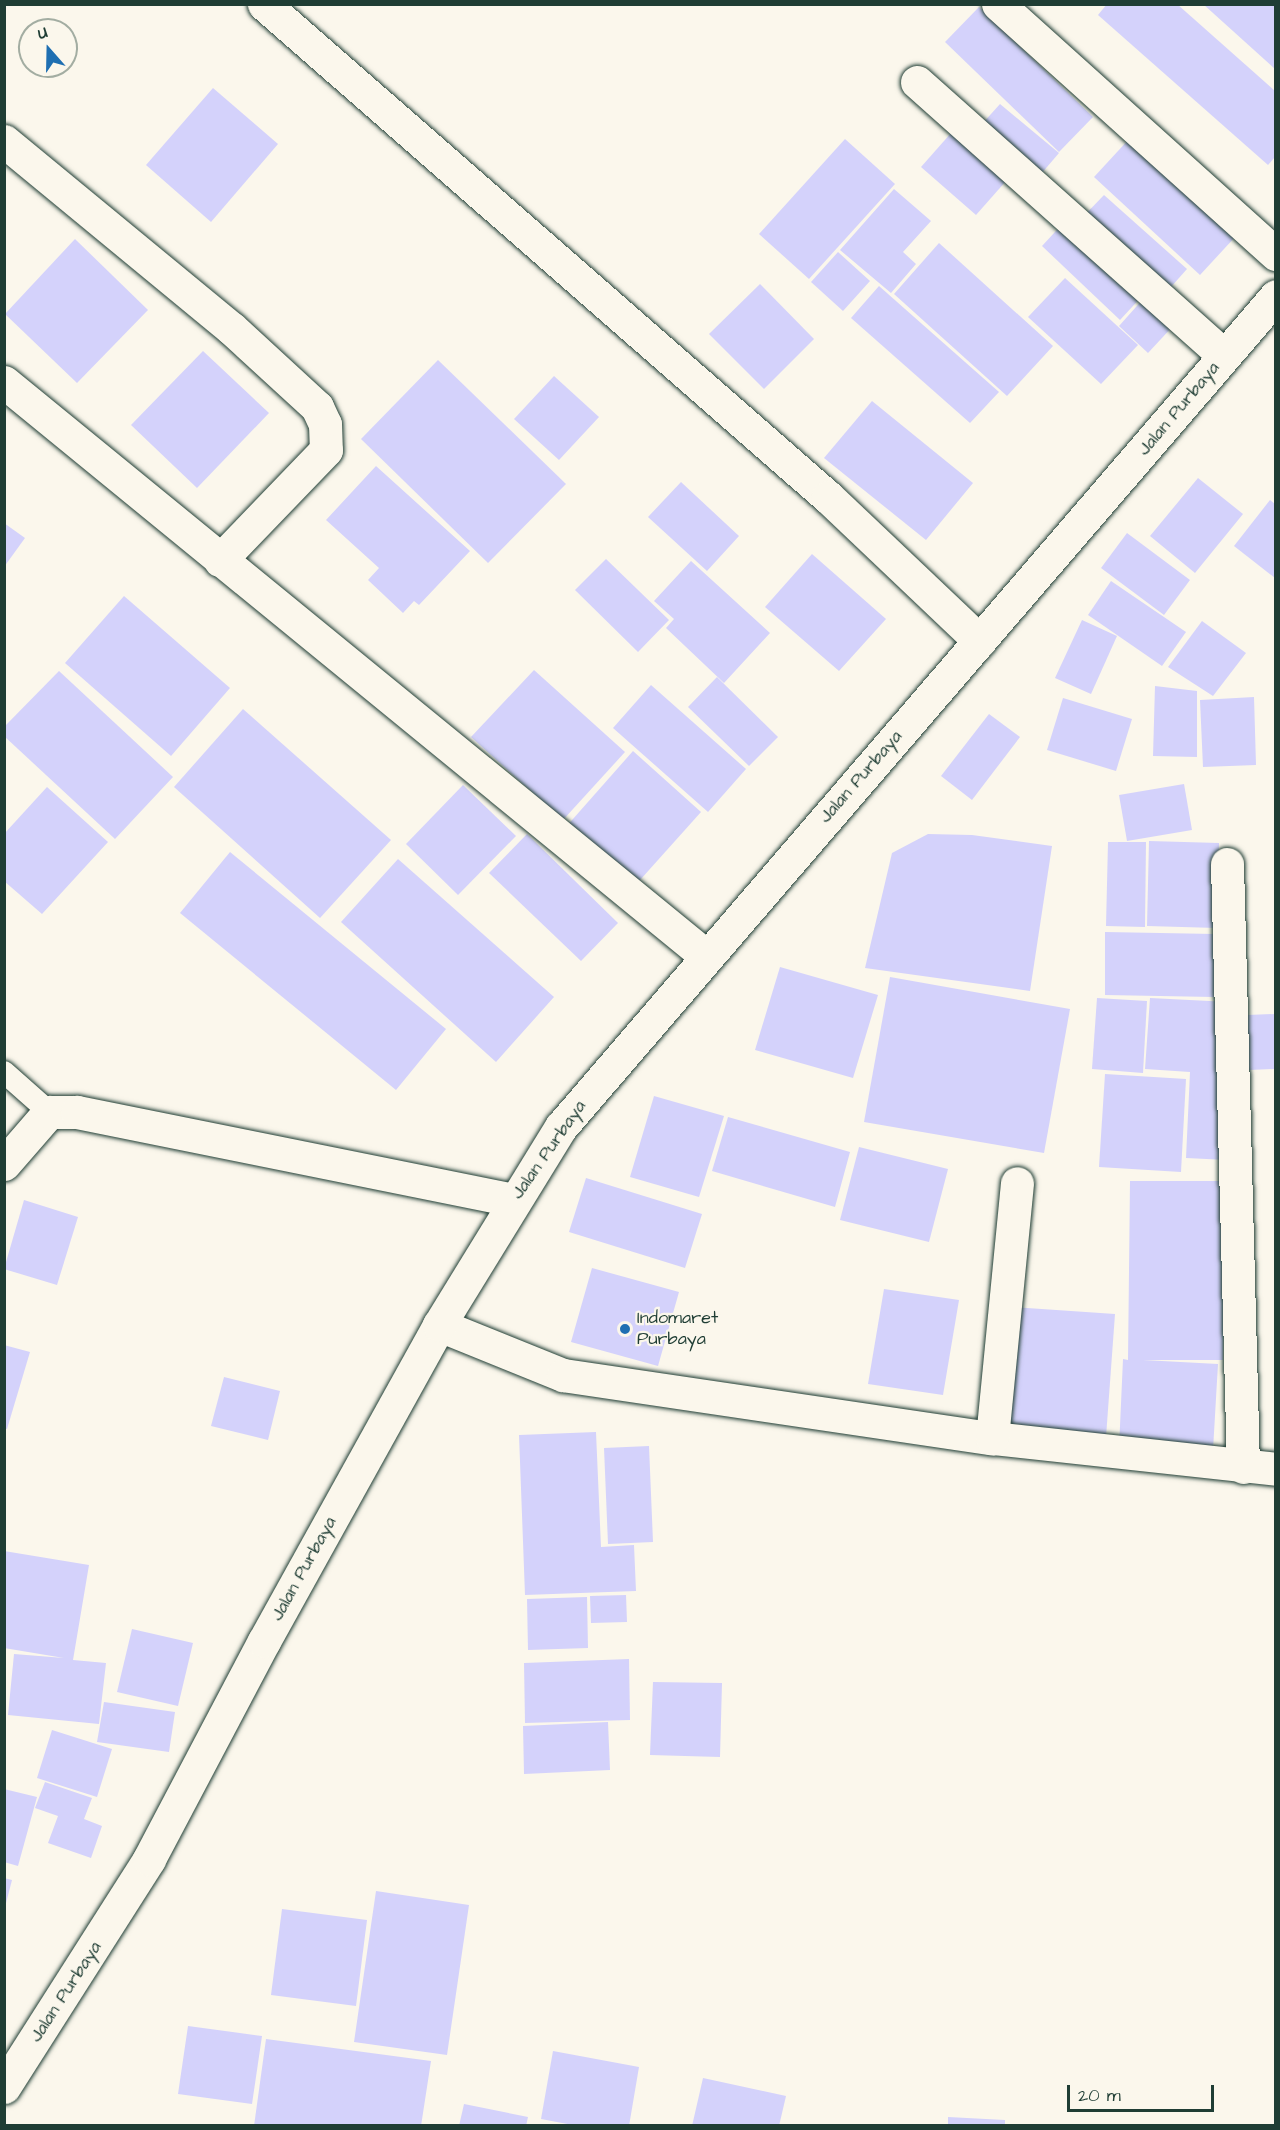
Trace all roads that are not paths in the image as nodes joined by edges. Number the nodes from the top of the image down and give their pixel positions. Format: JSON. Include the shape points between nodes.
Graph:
{"nodes":[{"id":1,"x":264,"y":4,"type":"edge"},
{"id":2,"x":998,"y":4,"type":"edge"},
{"id":3,"x":917,"y":82,"type":"dead end"},
{"id":4,"x":4,"y":141,"type":"edge"},
{"id":5,"x":1275,"y":254,"type":"edge"},
{"id":6,"x":1275,"y":296,"type":"edge"},
{"id":7,"x":1224,"y":356,"type":"junction"},
{"id":8,"x":4,"y":382,"type":"edge"},
{"id":9,"x":220,"y":560,"type":"junction"},
{"id":10,"x":980,"y":641,"type":"junction"},
{"id":11,"x":1227,"y":864,"type":"dead end"},
{"id":12,"x":706,"y":956,"type":"junction"},
{"id":13,"x":4,"y":1072,"type":"edge"},
{"id":14,"x":49,"y":1112,"type":"junction"},
{"id":15,"x":4,"y":1164,"type":"edge"},
{"id":16,"x":1017,"y":1183,"type":"dead end"},
{"id":17,"x":513,"y":1200,"type":"junction"},
{"id":18,"x":439,"y":1325,"type":"junction"},
{"id":19,"x":992,"y":1438,"type":"junction"},
{"id":20,"x":1243,"y":1467,"type":"junction"},
{"id":21,"x":1275,"y":1469,"type":"edge"},
{"id":22,"x":4,"y":2087,"type":"edge"}],
"edges":[{"from":1,"to":10,"type":"street","via":[[828,497]]},
{"from":2,"to":5,"type":"street"},
{"from":3,"to":7,"type":"street"},
{"from":4,"to":9,"type":"street","via":[[231,328],[317,406],[325,424],[326,450]]},
{"from":6,"to":7,"type":"street","name":"Jalan Purbaya"},
{"from":7,"to":10,"type":"street","name":"Jalan Purbaya"},
{"from":8,"to":9,"type":"street"},
{"from":9,"to":12,"type":"street"},
{"from":10,"to":12,"type":"street","name":"Jalan Purbaya"},
{"from":11,"to":20,"type":"street"},
{"from":12,"to":17,"type":"street","name":"Jalan Purbaya","via":[[561,1127]]},
{"from":13,"to":14,"type":"lane"},
{"from":14,"to":15,"type":"street"},
{"from":14,"to":17,"type":"street","via":[[77,1112]]},
{"from":16,"to":19,"type":"street"},
{"from":17,"to":18,"type":"street","name":"Jalan Purbaya"},
{"from":18,"to":19,"type":"street","via":[[563,1375]]},
{"from":18,"to":22,"type":"street","name":"Jalan Purbaya","via":[[149,1859]]},
{"from":19,"to":20,"type":"street"},
{"from":20,"to":21,"type":"street"}]}
